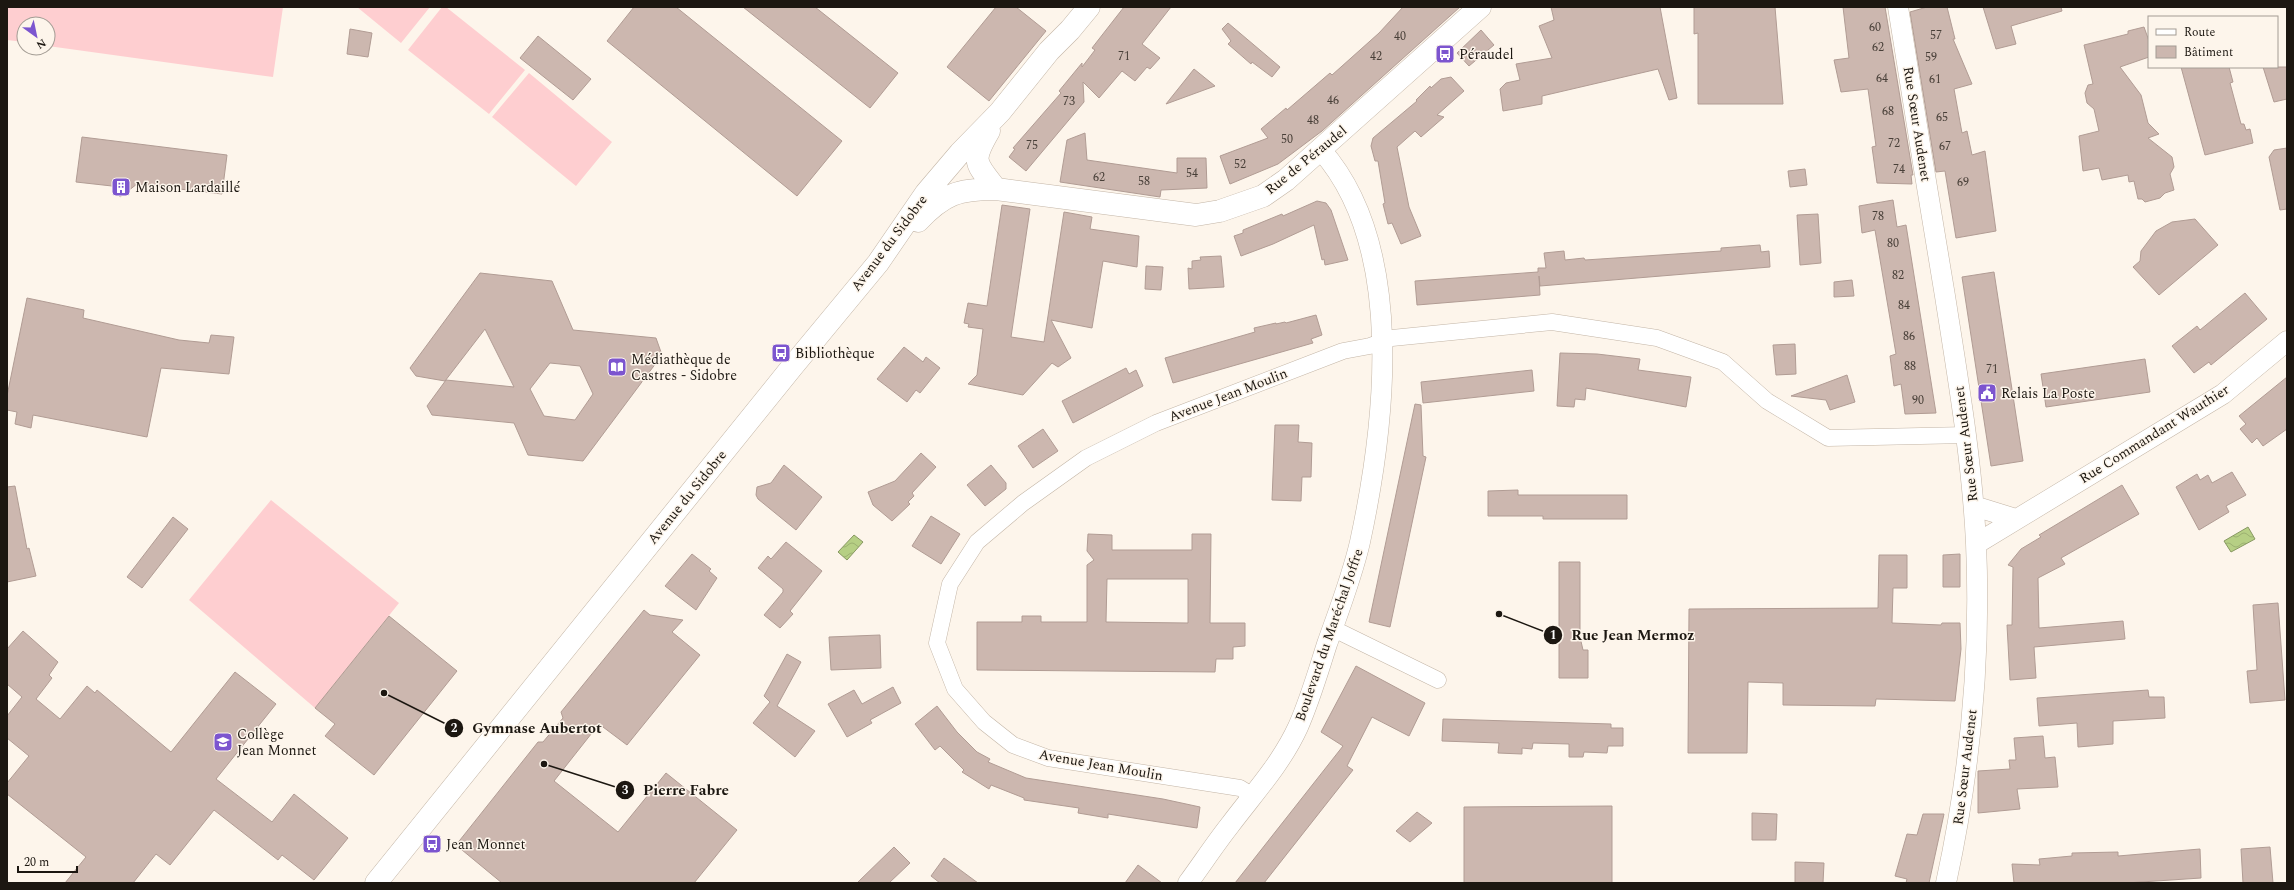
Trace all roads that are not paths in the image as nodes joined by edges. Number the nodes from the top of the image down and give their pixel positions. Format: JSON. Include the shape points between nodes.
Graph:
{"nodes":[{"id":1,"x":1089,"y":7,"type":"edge"},
{"id":2,"x":1480,"y":7,"type":"edge"},
{"id":3,"x":1898,"y":7,"type":"edge"},
{"id":4,"x":1000,"y":112,"type":"junction"},
{"id":5,"x":1321,"y":150,"type":"junction"},
{"id":6,"x":996,"y":189,"type":"junction"},
{"id":7,"x":878,"y":263,"type":"junction"},
{"id":8,"x":2287,"y":341,"type":"edge"},
{"id":9,"x":1382,"y":342,"type":"junction"},
{"id":10,"x":1967,"y":435,"type":"junction"},
{"id":11,"x":1974,"y":506,"type":"junction"},
{"id":12,"x":2016,"y":519,"type":"junction"},
{"id":13,"x":1976,"y":544,"type":"junction"},
{"id":14,"x":1332,"y":630,"type":"junction"},
{"id":15,"x":1438,"y":680,"type":"dead end"},
{"id":16,"x":1253,"y":796,"type":"junction"},
{"id":17,"x":379,"y":882,"type":"edge"},
{"id":18,"x":1188,"y":883,"type":"edge"},
{"id":19,"x":1946,"y":883,"type":"edge"}],
"edges":[{"from":1,"to":4,"type":"main road","via":[[1049,51]]},
{"from":2,"to":5,"type":"main road","name":"Rue de Péraudel"},
{"from":3,"to":10,"type":"street","name":"Rue Sœur Audenet"},
{"from":4,"to":6,"type":"main road","via":[[977,151],[978,166]]},
{"from":4,"to":7,"type":"main road","name":"Avenue du Sidobre","via":[[936,182]]},
{"from":5,"to":6,"type":"main road","name":"Rue de Péraudel","via":[[1263,196],[1220,211],[1196,216]]},
{"from":5,"to":9,"type":"street","name":"Boulevard du Maréchal Joffre","via":[[1332,162],[1346,189],[1371,249],[1376,272]]},
{"from":6,"to":7,"type":"main road","name":"Rue de Péraudel","via":[[970,189],[942,200]]},
{"from":7,"to":17,"type":"main road","name":"Avenue du Sidobre"},
{"from":8,"to":12,"type":"street","name":"Rue Commandant Wauthier","via":[[2223,394]]},
{"from":9,"to":10,"type":"street","name":"Avenue Jean Moulin","via":[[1392,338],[1552,322],[1650,337],[1723,362],[1767,401],[1828,438]]},
{"from":9,"to":14,"type":"street","name":"Boulevard du Maréchal Joffre","via":[[1379,414],[1368,498],[1358,551]]},
{"from":9,"to":16,"type":"street","name":"Avenue Jean Moulin","via":[[1343,351],[1269,378],[1156,423],[1086,458],[1023,503],[977,542],[950,584],[937,643],[956,689],[984,722],[1013,745],[1048,758],[1240,788]]},
{"from":10,"to":11,"type":"street","name":"Rue Sœur Audenet"},
{"from":11,"to":12,"type":"street"},
{"from":11,"to":13,"type":"street","name":"Rue Sœur Audenet"},
{"from":12,"to":13,"type":"street","name":"Rue Commandant Wauthier"},
{"from":13,"to":19,"type":"street","name":"Rue Sœur Audenet","via":[[1975,664],[1971,718],[1956,835]]},
{"from":14,"to":15,"type":"street"},
{"from":14,"to":16,"type":"street","name":"Boulevard du Maréchal Joffre","via":[[1298,728],[1281,759]]},
{"from":16,"to":18,"type":"street","name":"Boulevard du Maréchal Joffre"}]}
